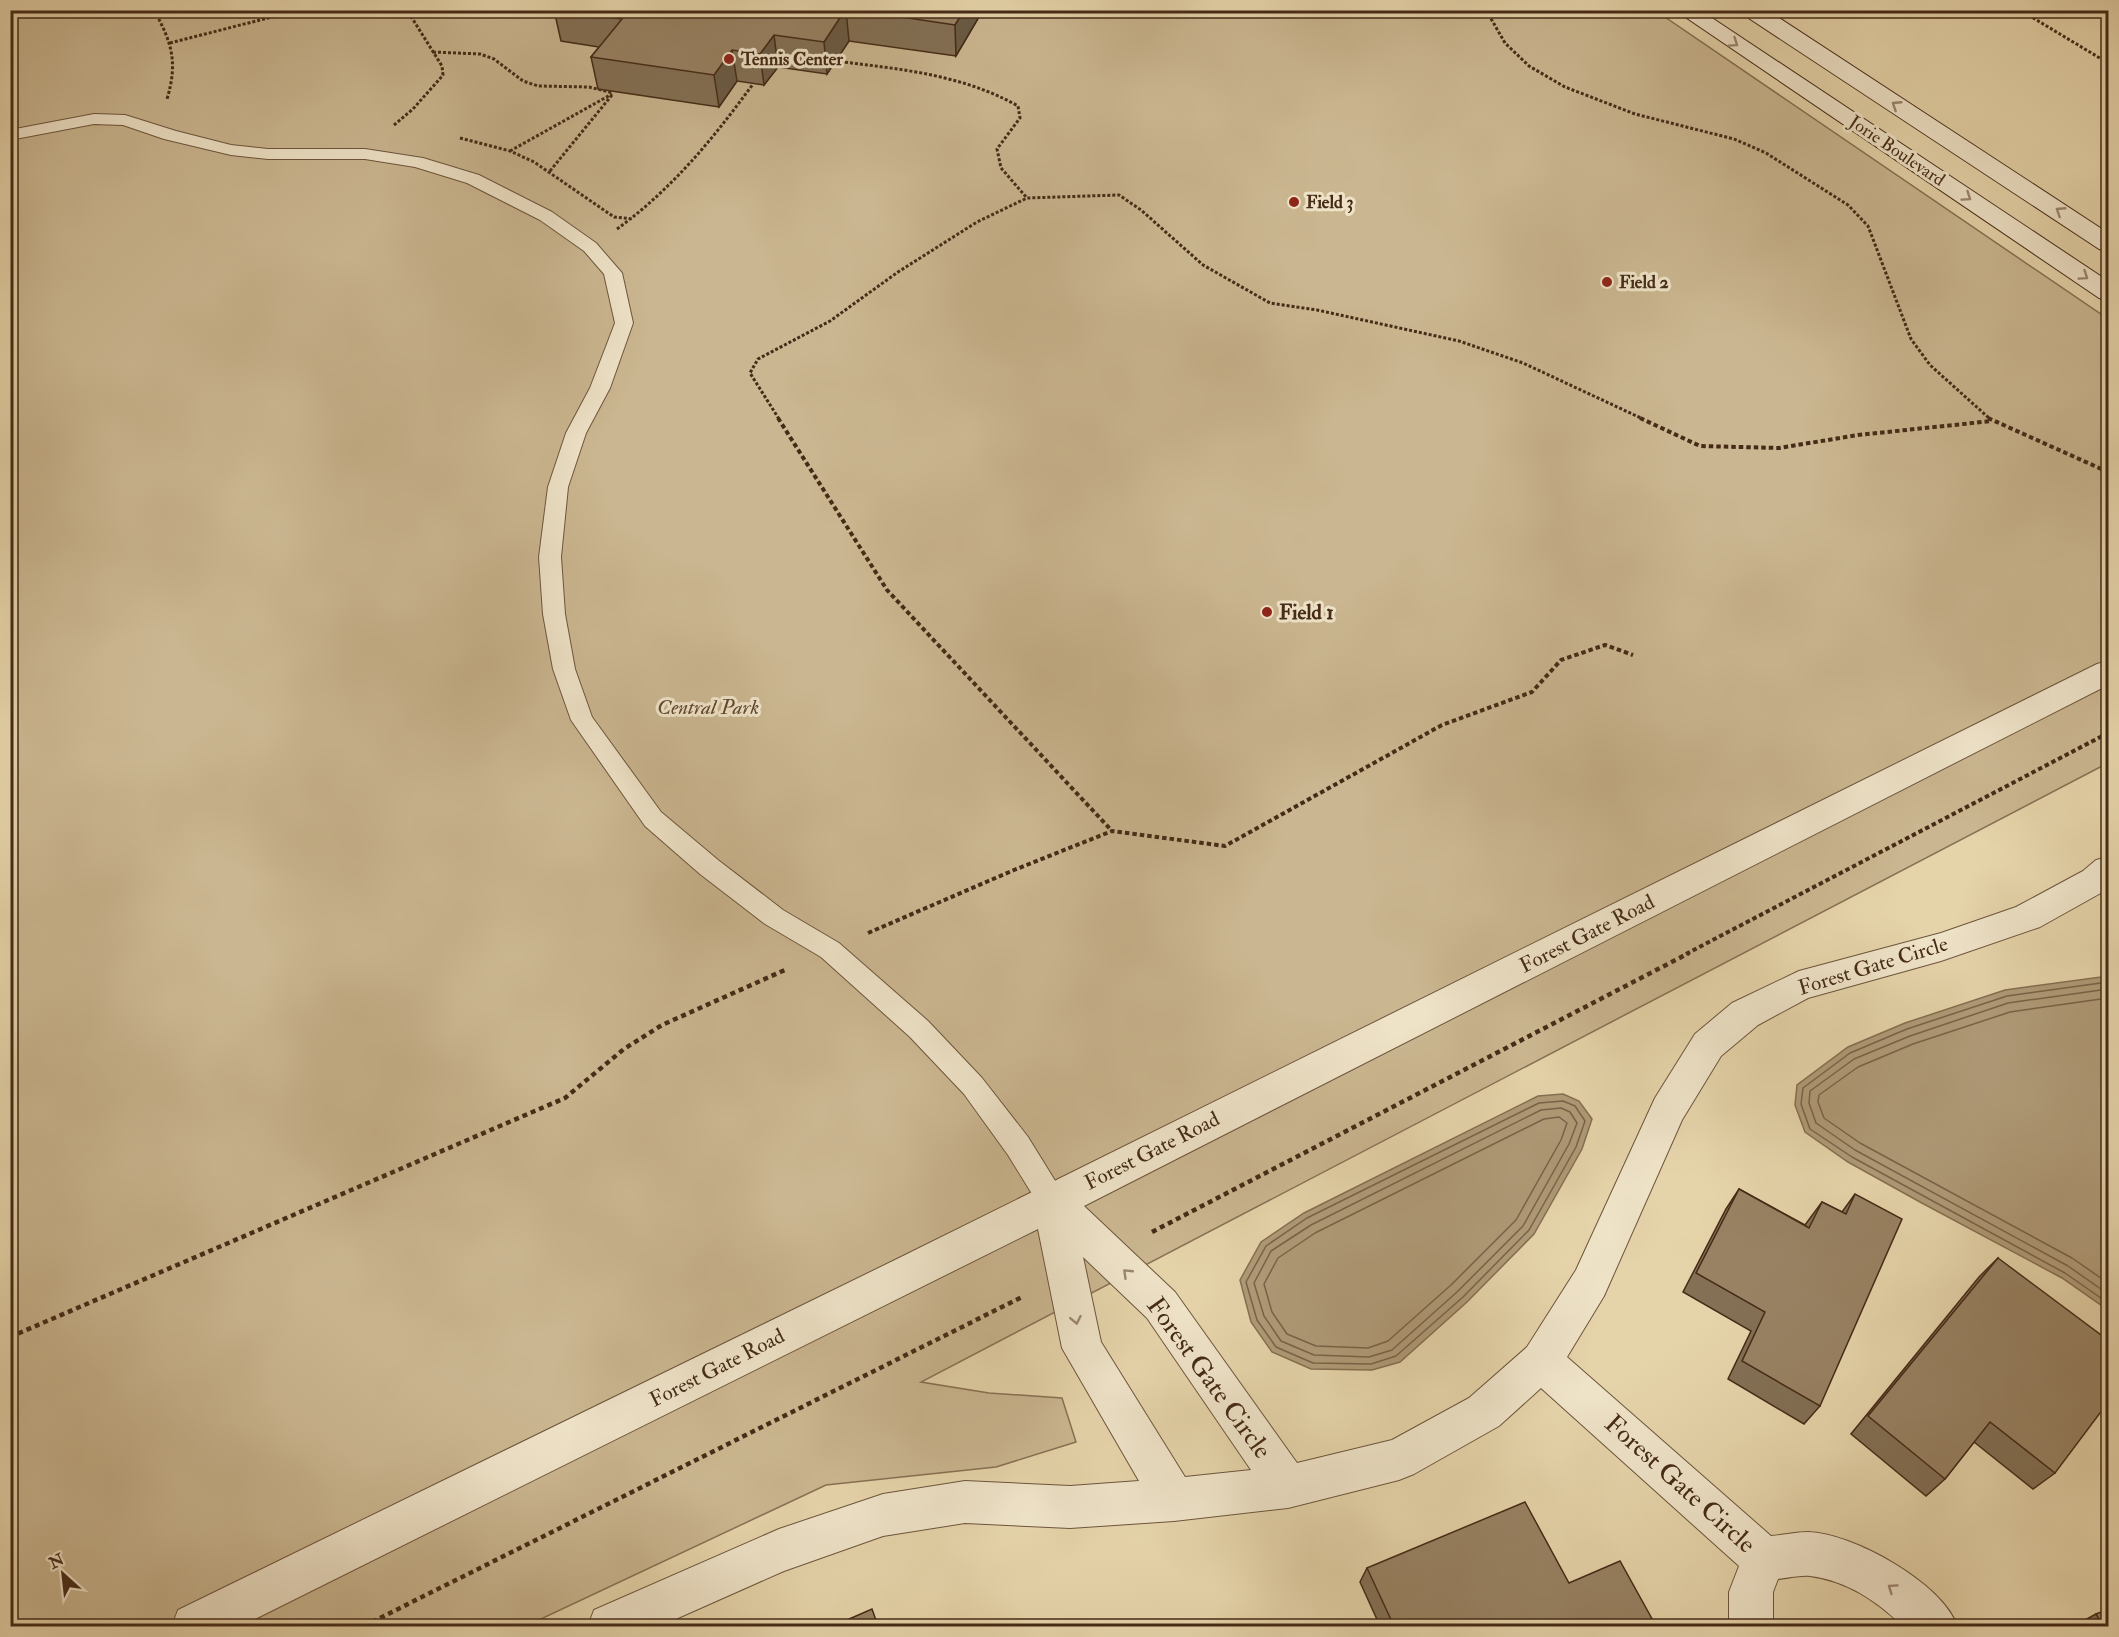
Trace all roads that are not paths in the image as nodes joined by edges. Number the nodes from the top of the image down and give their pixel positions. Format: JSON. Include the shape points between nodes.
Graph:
{"nodes":[{"id":1,"x":1685,"y":10,"type":"edge"},
{"id":2,"x":1752,"y":10,"type":"edge"},
{"id":3,"x":10,"y":135,"type":"edge"},
{"id":4,"x":2103,"y":239,"type":"edge"},
{"id":5,"x":2109,"y":292,"type":"edge"},
{"id":6,"x":2109,"y":672,"type":"edge"},
{"id":7,"x":2109,"y":870,"type":"edge"},
{"id":8,"x":1052,"y":1201,"type":"junction"},
{"id":9,"x":1541,"y":1361,"type":"junction"},
{"id":10,"x":1288,"y":1487,"type":"junction"},
{"id":11,"x":1174,"y":1500,"type":"junction"},
{"id":12,"x":1764,"y":1559,"type":"junction"},
{"id":13,"x":194,"y":1626,"type":"edge"},
{"id":14,"x":610,"y":1626,"type":"edge"},
{"id":15,"x":1751,"y":1626,"type":"edge"},
{"id":16,"x":1935,"y":1626,"type":"edge"}],
"edges":[{"from":1,"to":5,"type":"street","name":"Jorie Boulevard","one_way":true},
{"from":4,"to":2,"type":"street","name":"Jorie Boulevard","one_way":true},
{"from":3,"to":8,"type":"lane","via":[[94,119],[125,120],[231,150],[365,154],[417,162],[472,179],[546,216],[590,247],[612,273],[624,323],[600,388],[576,433],[558,487],[550,557],[554,615],[564,669],[582,720],[653,819],[774,916],[830,950],[920,1029],[973,1086],[1018,1146]]},
{"from":6,"to":8,"type":"street","name":"Forest Gate Road"},
{"from":7,"to":9,"type":"street","name":"Forest Gate Circle","via":[[2028,917],[1941,947],[1798,986],[1745,1014],[1708,1045],[1668,1110],[1590,1283]]},
{"from":10,"to":8,"type":"street","name":"Forest Gate Circle","one_way":true,"via":[[1161,1305]]},
{"from":8,"to":11,"type":"street","one_way":true,"via":[[1082,1348]]},
{"from":8,"to":13,"type":"street","name":"Forest Gate Road","via":[[542,1457]]},
{"from":9,"to":10,"type":"street","name":"Forest Gate Circle","via":[[1484,1412],[1399,1459]]},
{"from":9,"to":12,"type":"street","name":"Forest Gate Circle"},
{"from":10,"to":11,"type":"street","name":"Forest Gate Circle"},
{"from":11,"to":14,"type":"street","name":"Forest Gate Circle","via":[[1071,1507],[965,1502],[883,1515],[778,1551]]},
{"from":12,"to":15,"type":"street","name":"Forest Gate Circle","via":[[1751,1592]]},
{"from":16,"to":12,"type":"street","name":"Forest Gate Circle","one_way":true,"via":[[1894,1588],[1856,1566],[1809,1554]]}]}
